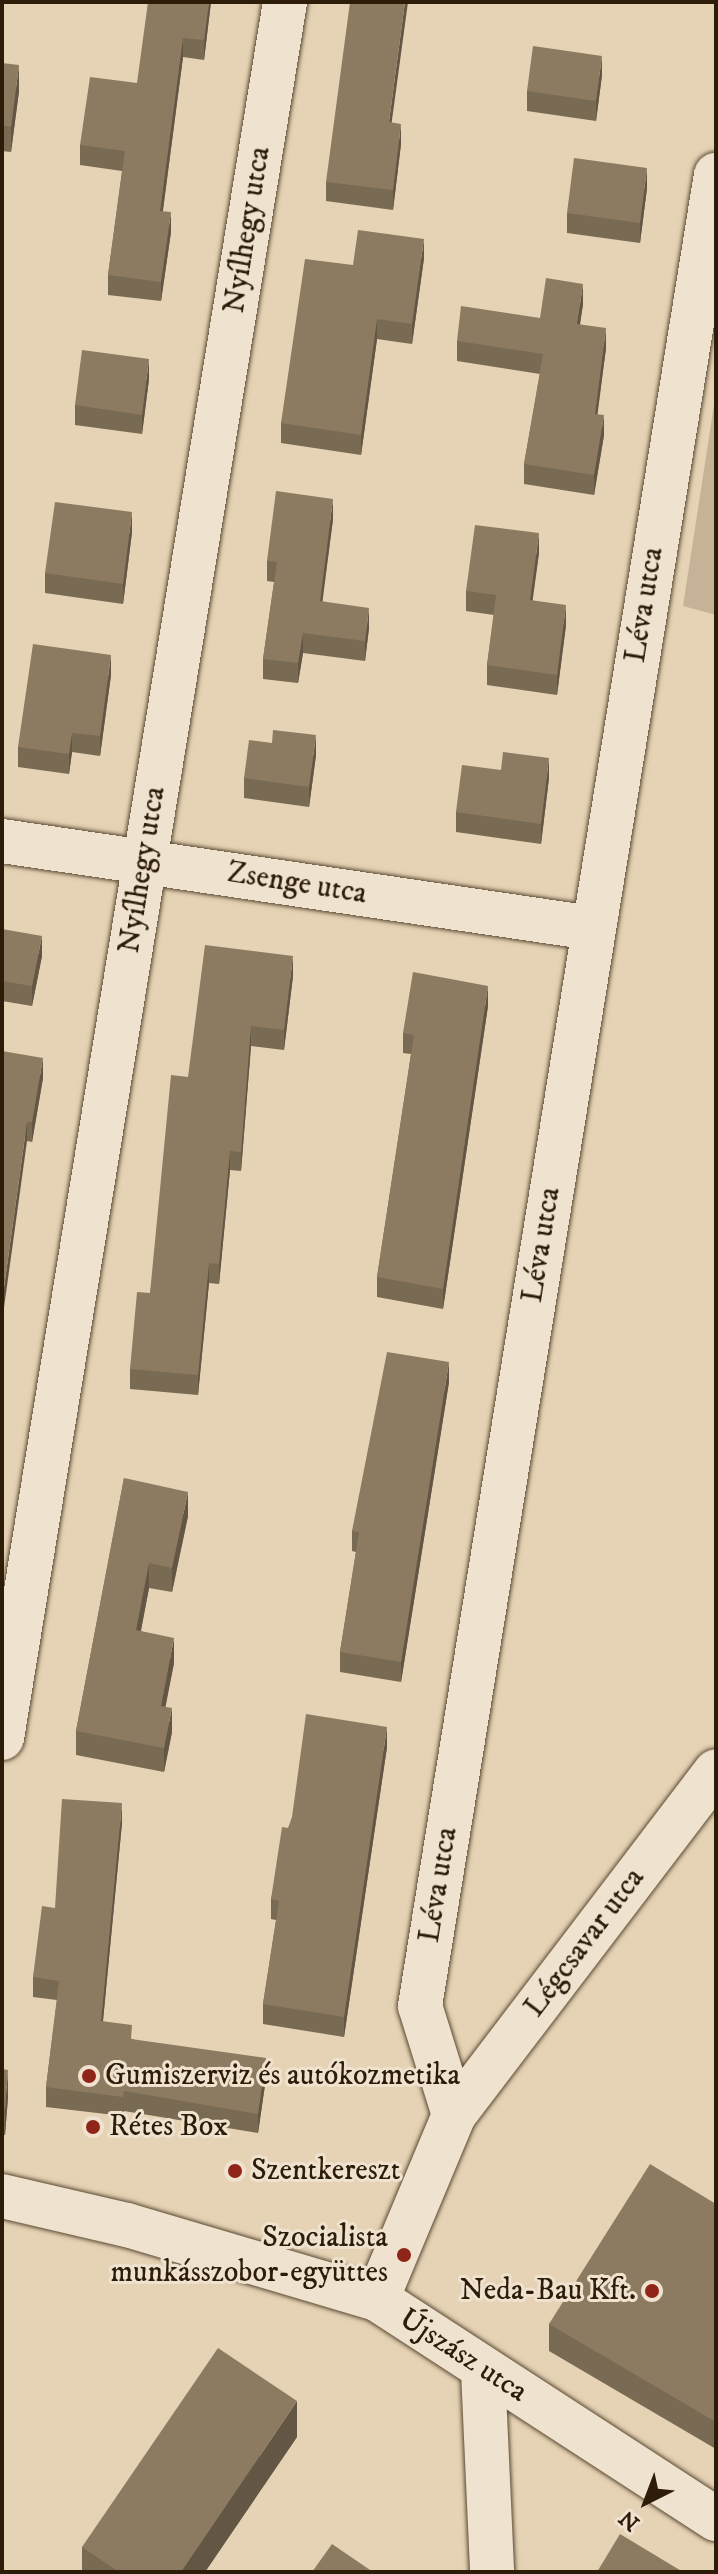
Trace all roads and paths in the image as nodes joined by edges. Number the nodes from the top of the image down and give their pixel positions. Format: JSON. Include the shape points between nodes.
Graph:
{"nodes":[{"id":1,"x":285,"y":2,"type":"edge"},
{"id":2,"x":716,"y":175,"type":"edge"},
{"id":3,"x":2,"y":841,"type":"edge"},
{"id":4,"x":144,"y":861,"type":"junction"},
{"id":5,"x":592,"y":928,"type":"junction"},
{"id":6,"x":2,"y":1738,"type":"edge"},
{"id":7,"x":716,"y":1771,"type":"edge"},
{"id":8,"x":454,"y":2115,"type":"junction"},
{"id":9,"x":2,"y":2196,"type":"edge"},
{"id":10,"x":377,"y":2299,"type":"junction"},
{"id":11,"x":483,"y":2371,"type":"junction"},
{"id":12,"x":716,"y":2519,"type":"edge"},
{"id":13,"x":492,"y":2572,"type":"edge"}],
"edges":[{"from":1,"to":4,"type":"street","name":"Nyílhegy utca"},
{"from":2,"to":5,"type":"street","name":"Léva utca"},
{"from":3,"to":4,"type":"street","name":"Zsenge utca"},
{"from":4,"to":5,"type":"street","name":"Zsenge utca"},
{"from":4,"to":6,"type":"street","name":"Nyílhegy utca"},
{"from":5,"to":8,"type":"street","name":"Léva utca","via":[[420,2006]]},
{"from":7,"to":8,"type":"street","name":"Légcsavar utca"},
{"from":8,"to":10,"type":"street"},
{"from":9,"to":10,"type":"street","name":"Újszász utca","via":[[127,2225]]},
{"from":10,"to":11,"type":"street","name":"Újszász utca"},
{"from":11,"to":12,"type":"street","name":"Újszász utca"},
{"from":11,"to":13,"type":"street"}]}
